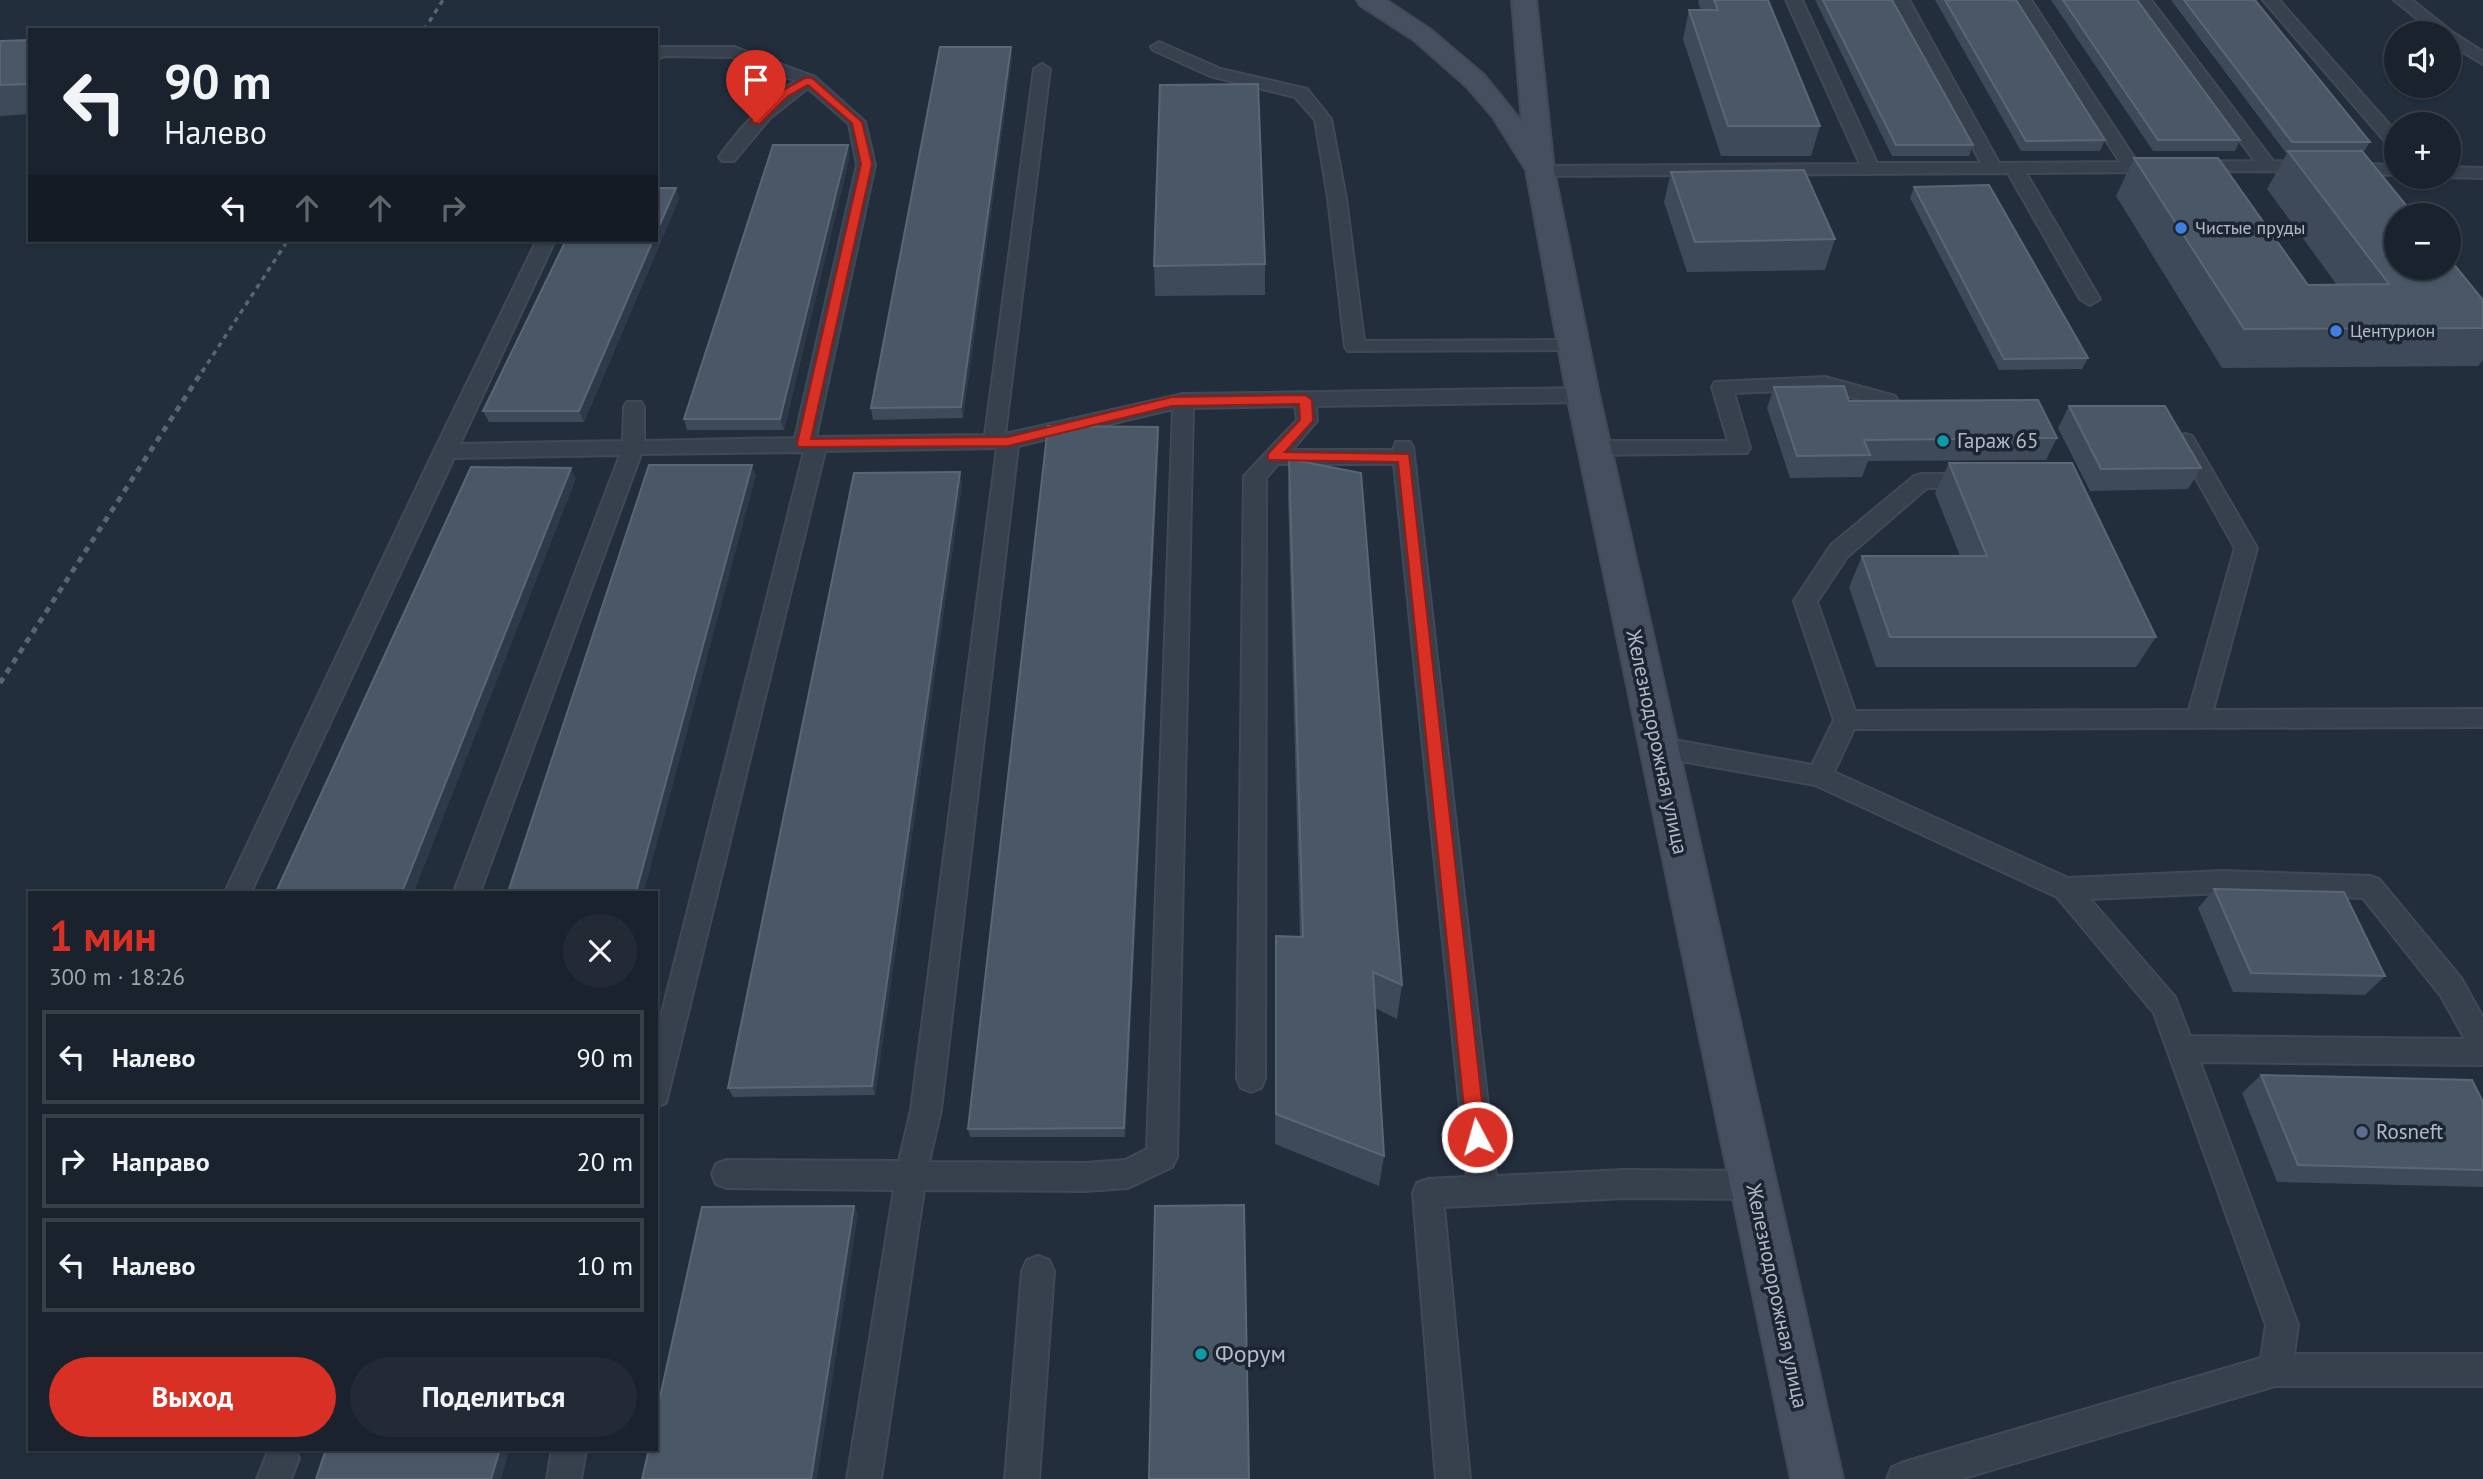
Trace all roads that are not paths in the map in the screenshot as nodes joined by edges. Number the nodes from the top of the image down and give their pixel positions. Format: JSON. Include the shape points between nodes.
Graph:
{"nodes":[{"id":1,"x":1524,"y":0,"type":"edge"},
{"id":2,"x":1794,"y":0,"type":"edge"},
{"id":3,"x":1901,"y":0,"type":"edge"},
{"id":4,"x":2023,"y":0,"type":"edge"},
{"id":5,"x":2143,"y":0,"type":"edge"},
{"id":6,"x":2271,"y":0,"type":"edge"},
{"id":7,"x":2402,"y":0,"type":"edge"},
{"id":8,"x":1377,"y":5,"type":"edge"},
{"id":9,"x":2430,"y":21,"type":"edge"},
{"id":10,"x":2461,"y":44,"type":"edge"},
{"id":11,"x":1159,"y":47,"type":"dead end"},
{"id":12,"x":658,"y":52,"type":"edge"},
{"id":13,"x":2483,"y":59,"type":"edge"},
{"id":14,"x":1042,"y":69,"type":"dead end"},
{"id":15,"x":809,"y":80,"type":"junction"},
{"id":16,"x":2384,"y":129,"type":"edge"},
{"id":17,"x":728,"y":157,"type":"dead end"},
{"id":18,"x":2268,"y":166,"type":"junction"},
{"id":19,"x":2132,"y":167,"type":"junction"},
{"id":20,"x":2196,"y":167,"type":"junction"},
{"id":21,"x":1993,"y":168,"type":"junction"},
{"id":22,"x":2014,"y":168,"type":"junction"},
{"id":23,"x":1871,"y":169,"type":"junction"},
{"id":24,"x":2384,"y":170,"type":"edge"},
{"id":25,"x":1541,"y":171,"type":"junction"},
{"id":26,"x":2461,"y":172,"type":"edge"},
{"id":27,"x":2483,"y":173,"type":"edge"},
{"id":28,"x":2211,"y":189,"type":"edge"},
{"id":29,"x":545,"y":242,"type":"edge"},
{"id":30,"x":2090,"y":299,"type":"dead end"},
{"id":31,"x":1573,"y":346,"type":"junction"},
{"id":32,"x":1583,"y":395,"type":"junction"},
{"id":33,"x":1305,"y":400,"type":"junction"},
{"id":34,"x":1183,"y":401,"type":"junction"},
{"id":35,"x":1888,"y":401,"type":"edge"},
{"id":36,"x":634,"y":407,"type":"dead end"},
{"id":37,"x":2185,"y":440,"type":"edge"},
{"id":38,"x":1001,"y":442,"type":"junction"},
{"id":39,"x":810,"y":444,"type":"junction"},
{"id":40,"x":633,"y":447,"type":"junction"},
{"id":41,"x":1594,"y":448,"type":"junction"},
{"id":42,"x":444,"y":451,"type":"junction"},
{"id":43,"x":1273,"y":457,"type":"junction"},
{"id":44,"x":2000,"y":481,"type":"edge"},
{"id":45,"x":2483,"y":718,"type":"edge"},
{"id":46,"x":2199,"y":719,"type":"junction"},
{"id":47,"x":1846,"y":720,"type":"junction"},
{"id":48,"x":1658,"y":747,"type":"junction"},
{"id":49,"x":1819,"y":776,"type":"junction"},
{"id":50,"x":2066,"y":890,"type":"junction"},
{"id":51,"x":238,"y":891,"type":"edge"},
{"id":52,"x":467,"y":891,"type":"edge"},
{"id":53,"x":2483,"y":1045,"type":"edge"},
{"id":54,"x":2180,"y":1049,"type":"junction"},
{"id":55,"x":2483,"y":1052,"type":"edge"},
{"id":56,"x":1251,"y":1079,"type":"dead end"},
{"id":57,"x":658,"y":1086,"type":"edge"},
{"id":58,"x":727,"y":1174,"type":"dead end"},
{"id":59,"x":911,"y":1175,"type":"junction"},
{"id":60,"x":1753,"y":1185,"type":"junction"},
{"id":61,"x":1483,"y":1191,"type":"junction"},
{"id":62,"x":1038,"y":1271,"type":"dead end"},
{"id":63,"x":2275,"y":1370,"type":"junction"},
{"id":64,"x":2483,"y":1370,"type":"edge"},
{"id":65,"x":569,"y":1451,"type":"edge"},
{"id":66,"x":564,"y":1479,"type":"edge"},
{"id":67,"x":864,"y":1479,"type":"edge"},
{"id":68,"x":1022,"y":1479,"type":"edge"},
{"id":69,"x":1453,"y":1479,"type":"edge"},
{"id":70,"x":1817,"y":1479,"type":"edge"},
{"id":71,"x":1904,"y":1479,"type":"edge"}],
"edges":[{"from":1,"to":25,"type":"main road","name":"Железнодорожная улица"},
{"from":2,"to":23,"type":"lane"},
{"from":3,"to":21,"type":"lane"},
{"from":4,"to":19,"type":"lane"},
{"from":5,"to":18,"type":"lane"},
{"from":6,"to":16,"type":"lane"},
{"from":7,"to":9,"type":"lane"},
{"from":8,"to":25,"type":"main road","via":[[1448,55],[1492,100]]},
{"from":10,"to":13,"type":"lane"},
{"from":11,"to":31,"type":"lane","via":[[1216,73],[1301,93],[1323,119],[1354,347]]},
{"from":12,"to":15,"type":"lane","via":[[734,52]]},
{"from":14,"to":38,"type":"lane"},
{"from":15,"to":17,"type":"lane","via":[[785,93]]},
{"from":15,"to":39,"type":"lane","via":[[857,122],[866,164]]},
{"from":18,"to":20,"type":"lane"},
{"from":18,"to":24,"type":"lane"},
{"from":19,"to":20,"type":"lane"},
{"from":19,"to":22,"type":"lane"},
{"from":20,"to":28,"type":"lane"},
{"from":21,"to":22,"type":"lane"},
{"from":21,"to":23,"type":"lane"},
{"from":22,"to":30,"type":"lane"},
{"from":23,"to":25,"type":"lane"},
{"from":25,"to":31,"type":"main road","name":"Железнодорожная улица"},
{"from":26,"to":27,"type":"lane"},
{"from":29,"to":42,"type":"lane"},
{"from":31,"to":32,"type":"main road","name":"Железнодорожная улица"},
{"from":32,"to":33,"type":"lane"},
{"from":32,"to":41,"type":"main road","name":"Железнодорожная улица"},
{"from":33,"to":34,"type":"lane"},
{"from":33,"to":43,"type":"lane","via":[[1307,421]]},
{"from":34,"to":38,"type":"lane"},
{"from":34,"to":59,"type":"lane","via":[[1162,1157],[1128,1174]]},
{"from":35,"to":41,"type":"lane","via":[[1825,383],[1722,387],[1741,448]]},
{"from":36,"to":40,"type":"lane"},
{"from":37,"to":46,"type":"lane","via":[[2246,548]]},
{"from":38,"to":39,"type":"lane"},
{"from":38,"to":59,"type":"lane","via":[[926,1110]]},
{"from":39,"to":40,"type":"lane"},
{"from":39,"to":57,"type":"lane"},
{"from":40,"to":42,"type":"lane"},
{"from":40,"to":52,"type":"lane"},
{"from":41,"to":48,"type":"main road","name":"Железнодорожная улица"},
{"from":42,"to":51,"type":"lane"},
{"from":43,"to":56,"type":"lane","via":[[1255,476]]},
{"from":43,"to":61,"type":"lane","via":[[1403,452]]},
{"from":44,"to":47,"type":"lane","via":[[1922,481],[1839,551],[1805,601]]},
{"from":45,"to":46,"type":"lane"},
{"from":46,"to":47,"type":"lane"},
{"from":47,"to":49,"type":"lane"},
{"from":48,"to":49,"type":"lane"},
{"from":48,"to":60,"type":"main road","name":"Железнодорожная улица"},
{"from":49,"to":50,"type":"lane"},
{"from":50,"to":53,"type":"lane","via":[[2223,882],[2370,887],[2451,987]]},
{"from":50,"to":54,"type":"lane","via":[[2165,1006]]},
{"from":54,"to":55,"type":"lane"},
{"from":54,"to":63,"type":"lane","via":[[2282,1325]]},
{"from":58,"to":59,"type":"lane"},
{"from":59,"to":67,"type":"lane"},
{"from":60,"to":61,"type":"lane","via":[[1625,1184]]},
{"from":60,"to":70,"type":"main road","name":"Железнодорожная улица"},
{"from":61,"to":69,"type":"lane","via":[[1428,1193]]},
{"from":62,"to":68,"type":"lane"},
{"from":63,"to":64,"type":"lane"},
{"from":63,"to":71,"type":"lane"},
{"from":65,"to":66,"type":"lane"}]}
